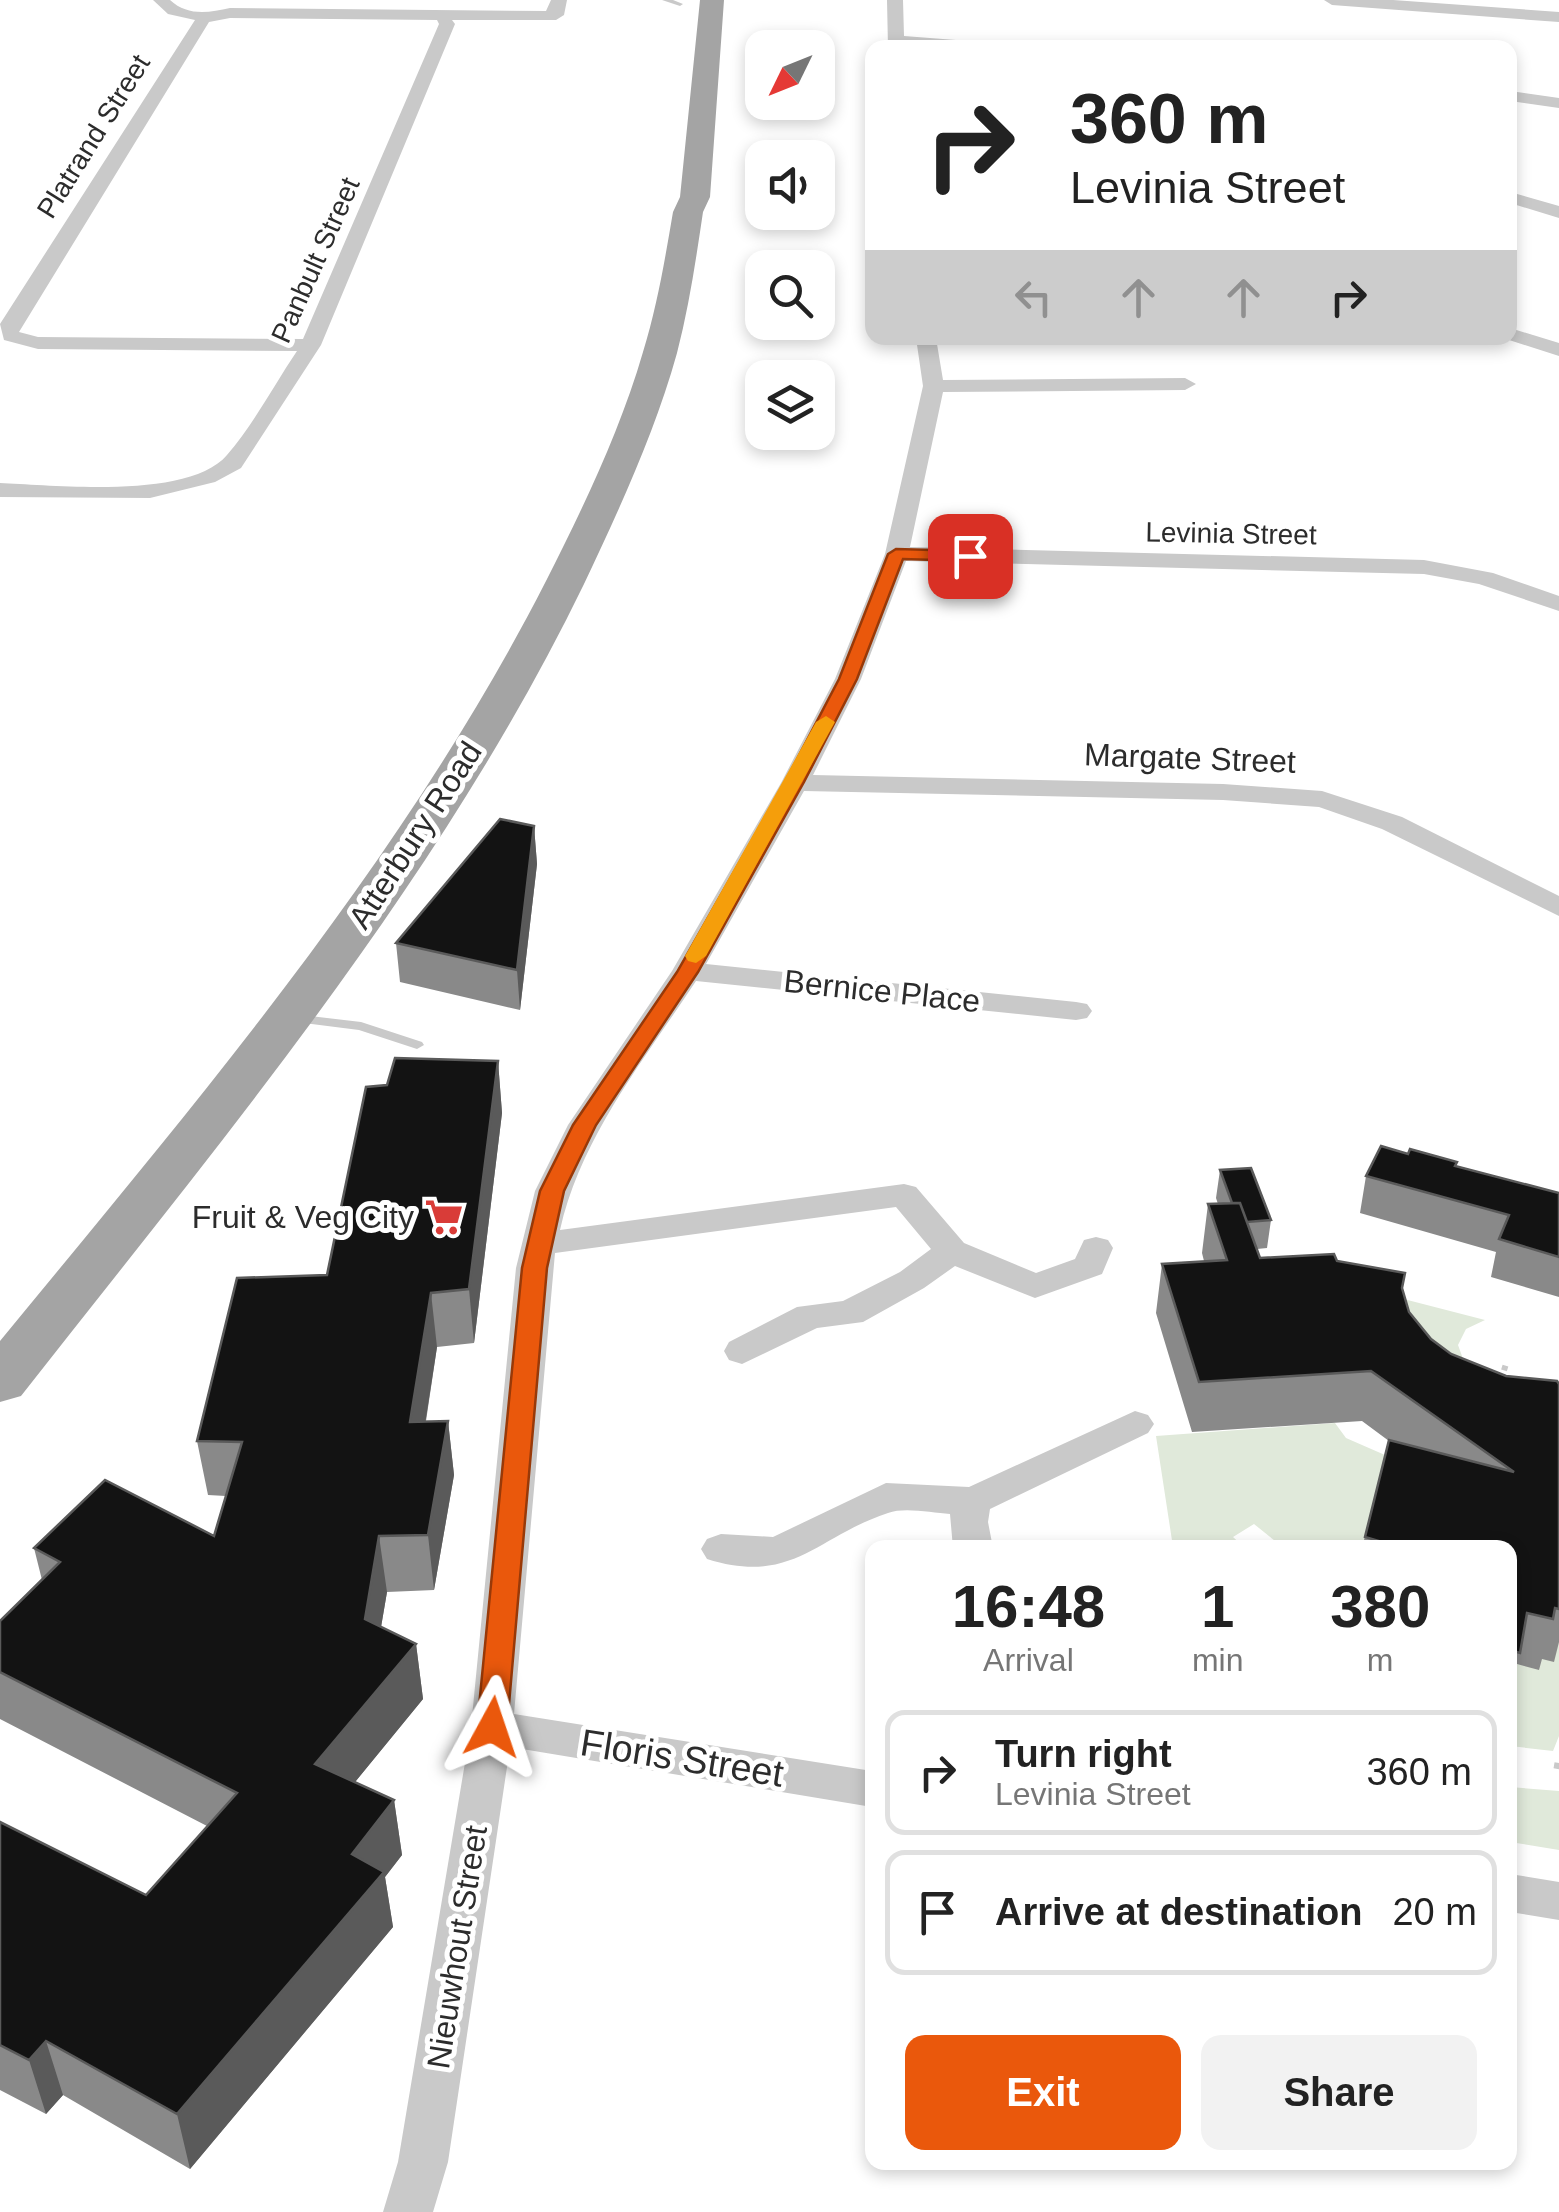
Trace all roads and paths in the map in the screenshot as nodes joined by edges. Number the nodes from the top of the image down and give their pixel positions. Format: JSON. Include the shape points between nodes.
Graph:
{"nodes":[{"id":1,"x":160,"y":0,"type":"edge"},
{"id":2,"x":558,"y":0,"type":"edge"},
{"id":3,"x":712,"y":0,"type":"edge"},
{"id":4,"x":895,"y":0,"type":"edge"},
{"id":5,"x":1332,"y":0,"type":"edge"},
{"id":6,"x":675,"y":1,"type":"edge"},
{"id":7,"x":258,"y":6,"type":"edge"},
{"id":8,"x":377,"y":7,"type":"edge"},
{"id":9,"x":442,"y":16,"type":"junction"},
{"id":10,"x":1559,"y":17,"type":"edge"},
{"id":11,"x":204,"y":18,"type":"junction"},
{"id":12,"x":676,"y":35,"type":"dead end"},
{"id":13,"x":896,"y":40,"type":"edge"},
{"id":14,"x":1517,"y":97,"type":"edge"},
{"id":15,"x":676,"y":100,"type":"dead end"},
{"id":16,"x":1559,"y":103,"type":"edge"},
{"id":17,"x":1517,"y":199,"type":"edge"},
{"id":18,"x":688,"y":212,"type":"junction"},
{"id":19,"x":1559,"y":212,"type":"edge"},
{"id":20,"x":1517,"y":336,"type":"edge"},
{"id":21,"x":311,"y":345,"type":"junction"},
{"id":22,"x":927,"y":345,"type":"edge"},
{"id":23,"x":1559,"y":350,"type":"edge"},
{"id":24,"x":1185,"y":384,"type":"dead end"},
{"id":25,"x":934,"y":386,"type":"junction"},
{"id":26,"x":0,"y":490,"type":"edge"},
{"id":27,"x":896,"y":554,"type":"junction"},
{"id":28,"x":1559,"y":604,"type":"edge"},
{"id":29,"x":795,"y":782,"type":"junction"},
{"id":30,"x":1559,"y":907,"type":"edge"},
{"id":31,"x":687,"y":972,"type":"junction"},
{"id":32,"x":1076,"y":1011,"type":"dead end"},
{"id":33,"x":290,"y":1018,"type":"junction"},
{"id":34,"x":417,"y":1045,"type":"dead end"},
{"id":35,"x":540,"y":1244,"type":"junction"},
{"id":36,"x":1096,"y":1248,"type":"dead end"},
{"id":37,"x":952,"y":1251,"type":"junction"},
{"id":38,"x":742,"y":1351,"type":"dead end"},
{"id":39,"x":1506,"y":1364,"type":"dead end"},
{"id":40,"x":0,"y":1381,"type":"edge"},
{"id":41,"x":1497,"y":1394,"type":"edge"},
{"id":42,"x":1135,"y":1424,"type":"dead end"},
{"id":43,"x":973,"y":1501,"type":"junction"},
{"id":44,"x":971,"y":1540,"type":"edge"},
{"id":45,"x":721,"y":1550,"type":"dead end"},
{"id":46,"x":492,"y":1727,"type":"junction"},
{"id":47,"x":865,"y":1788,"type":"edge"},
{"id":48,"x":1517,"y":1893,"type":"edge"},
{"id":49,"x":1559,"y":1900,"type":"edge"},
{"id":50,"x":408,"y":2212,"type":"edge"}],
"edges":[{"from":1,"to":11,"type":"street","via":[[173,11]]},
{"from":2,"to":9,"type":"street","via":[[551,16]]},
{"from":3,"to":18,"type":"main road","name":"Atterbury Road","via":[[695,197]]},
{"from":4,"to":13,"type":"street"},
{"from":5,"to":10,"type":"street"},
{"from":6,"to":12,"type":"main road"},
{"from":7,"to":8,"type":"street"},
{"from":7,"to":11,"type":"street"},
{"from":8,"to":9,"type":"street"},
{"from":9,"to":21,"type":"street","name":"Panbult Street","via":[[448,24]]},
{"from":11,"to":21,"type":"street","name":"Platrand Street","via":[[8,329],[11,336],[38,343]]},
{"from":14,"to":16,"type":"street"},
{"from":15,"to":18,"type":"main road","name":"Atterbury Road","via":[[680,196]]},
{"from":17,"to":19,"type":"street"},
{"from":18,"to":33,"type":"main road","name":"Atterbury Road","via":[[654,373],[548,620],[368,914]]},
{"from":20,"to":23,"type":"street"},
{"from":21,"to":26,"type":"street","name":"Panbult Street","via":[[232,464],[213,476],[126,492]]},
{"from":22,"to":25,"type":"street","name":"Nieuwhout Street"},
{"from":24,"to":25,"type":"street"},
{"from":25,"to":27,"type":"street","name":"Nieuwhout Street"},
{"from":27,"to":28,"type":"street","name":"Levinia Street","via":[[1424,568],[1484,578]]},
{"from":27,"to":29,"type":"street","name":"Nieuwhout Street","via":[[848,679]]},
{"from":29,"to":30,"type":"street","name":"Margate Street","via":[[1322,799],[1392,823]]},
{"from":29,"to":31,"type":"street","name":"Nieuwhout Street"},
{"from":31,"to":32,"type":"street","name":"Bernice Place"},
{"from":31,"to":35,"type":"street","name":"Nieuwhout Street","via":[[564,1160]]},
{"from":33,"to":34,"type":"lane","via":[[361,1026]]},
{"from":33,"to":40,"type":"main road","name":"Atterbury Road"},
{"from":35,"to":37,"type":"street","via":[[904,1196]]},
{"from":35,"to":46,"type":"street","name":"Nieuwhout Street"},
{"from":36,"to":37,"type":"street","via":[[1090,1266],[1036,1286]]},
{"from":37,"to":38,"type":"street","via":[[850,1313],[810,1316]]},
{"from":39,"to":41,"type":"path"},
{"from":42,"to":43,"type":"street"},
{"from":43,"to":44,"type":"street"},
{"from":43,"to":45,"type":"street","via":[[886,1496],[778,1552]]},
{"from":46,"to":47,"type":"street","name":"Floris Street"},
{"from":46,"to":50,"type":"street","name":"Nieuwhout Street","via":[[423,2162]]},
{"from":48,"to":49,"type":"street"}]}
